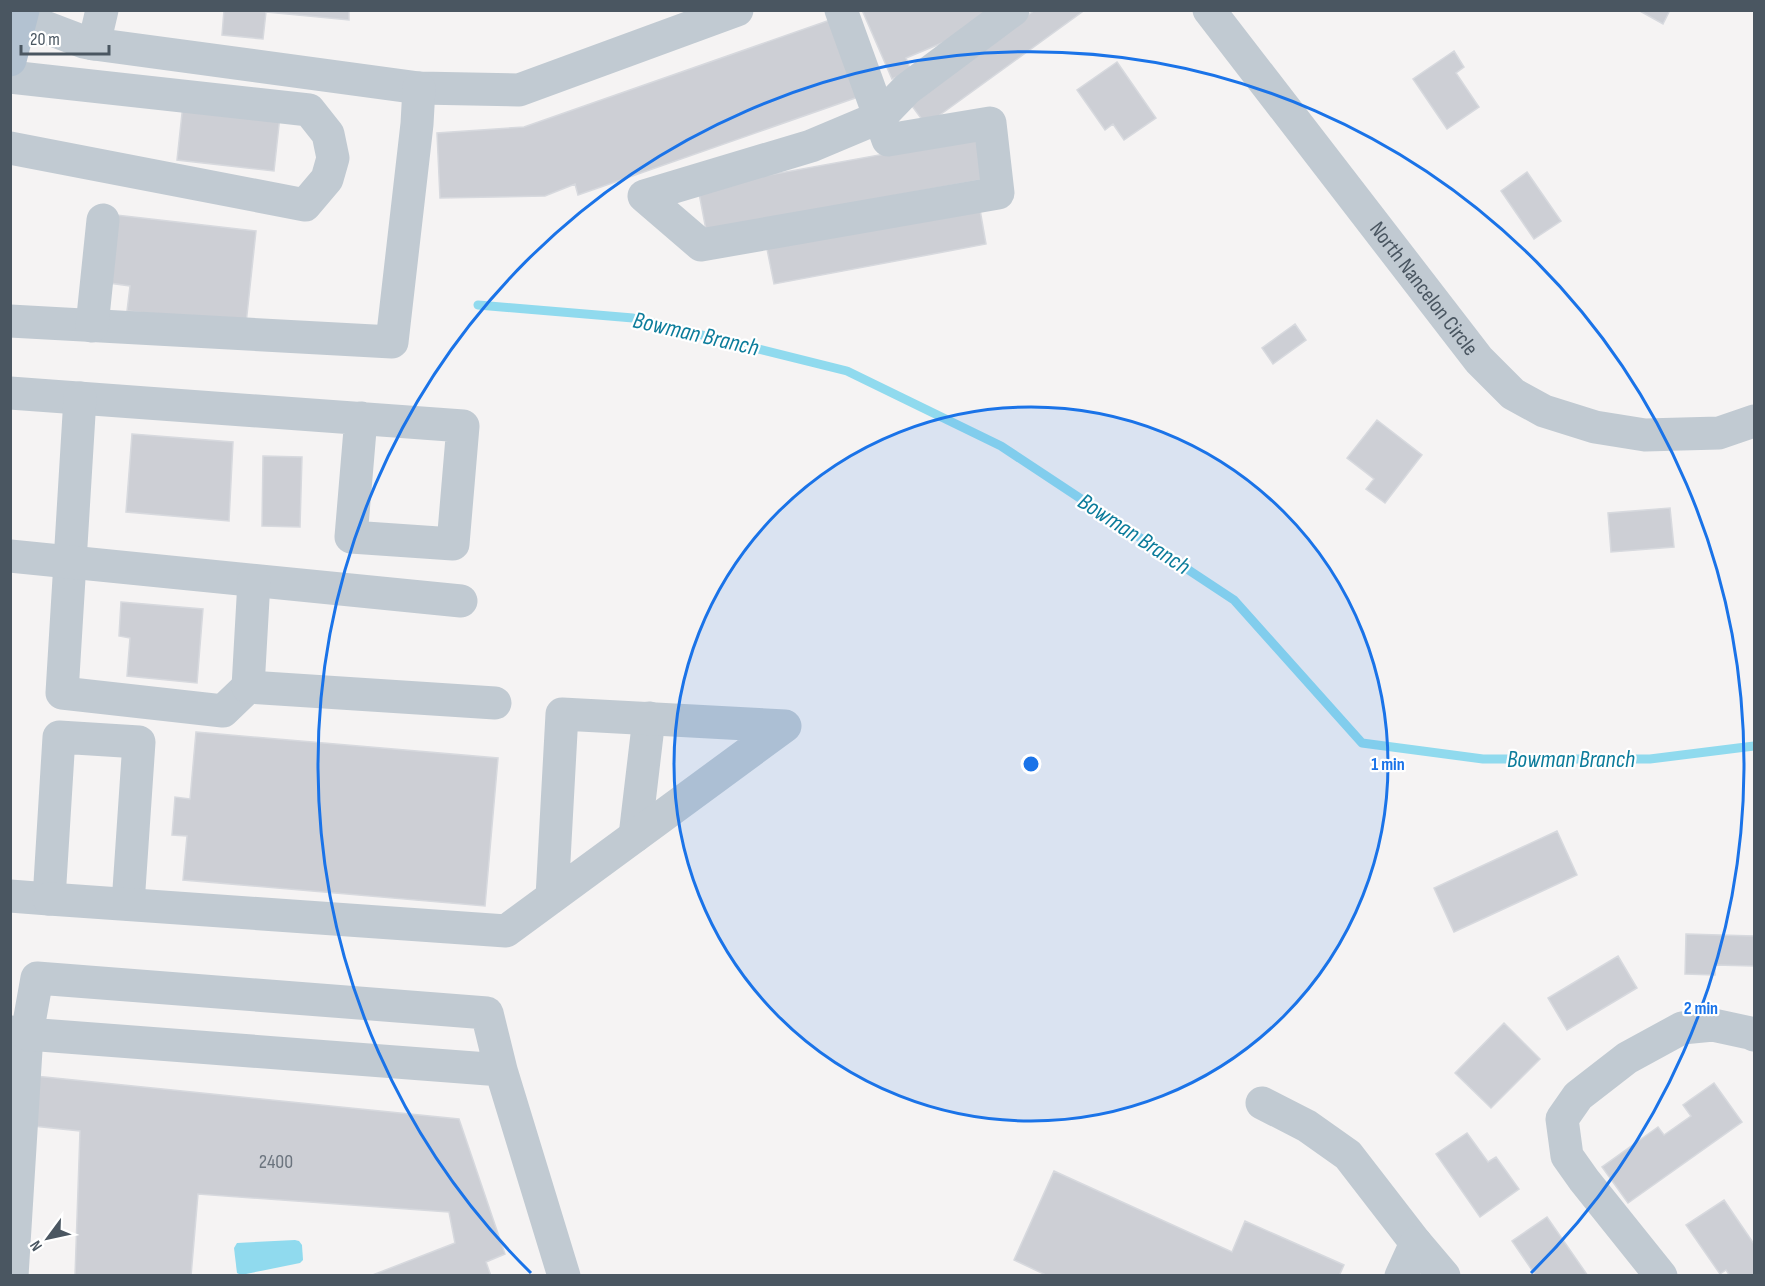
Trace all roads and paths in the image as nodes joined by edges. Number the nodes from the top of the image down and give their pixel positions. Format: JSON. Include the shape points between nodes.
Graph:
{"nodes":[{"id":1,"x":102,"y":10,"type":"edge"},
{"id":2,"x":737,"y":10,"type":"edge"},
{"id":3,"x":841,"y":10,"type":"edge"},
{"id":4,"x":1013,"y":10,"type":"edge"},
{"id":5,"x":1209,"y":10,"type":"edge"},
{"id":6,"x":22,"y":14,"type":"edge"},
{"id":7,"x":94,"y":44,"type":"junction"},
{"id":8,"x":10,"y":60,"type":"edge"},
{"id":9,"x":10,"y":77,"type":"edge"},
{"id":10,"x":418,"y":88,"type":"junction"},
{"id":11,"x":880,"y":117,"type":"junction"},
{"id":12,"x":10,"y":148,"type":"edge"},
{"id":13,"x":104,"y":220,"type":"dead end"},
{"id":14,"x":10,"y":321,"type":"edge"},
{"id":15,"x":92,"y":326,"type":"junction"},
{"id":16,"x":10,"y":393,"type":"edge"},
{"id":17,"x":80,"y":398,"type":"junction"},
{"id":18,"x":361,"y":418,"type":"junction"},
{"id":19,"x":1755,"y":421,"type":"edge"},
{"id":20,"x":10,"y":556,"type":"edge"},
{"id":21,"x":70,"y":562,"type":"junction"},
{"id":22,"x":254,"y":580,"type":"junction"},
{"id":23,"x":461,"y":601,"type":"dead end"},
{"id":24,"x":248,"y":687,"type":"junction"},
{"id":25,"x":495,"y":703,"type":"dead end"},
{"id":26,"x":649,"y":718,"type":"junction"},
{"id":27,"x":635,"y":836,"type":"junction"},
{"id":28,"x":10,"y":896,"type":"edge"},
{"id":29,"x":552,"y":897,"type":"junction"},
{"id":30,"x":49,"y":899,"type":"junction"},
{"id":31,"x":128,"y":904,"type":"junction"},
{"id":32,"x":19,"y":1033,"type":"edge"},
{"id":33,"x":1755,"y":1035,"type":"edge"},
{"id":34,"x":501,"y":1070,"type":"junction"},
{"id":35,"x":1262,"y":1103,"type":"dead end"},
{"id":36,"x":1416,"y":1243,"type":"junction"},
{"id":37,"x":12,"y":1275,"type":"edge"},
{"id":38,"x":564,"y":1275,"type":"edge"},
{"id":39,"x":1401,"y":1275,"type":"edge"},
{"id":40,"x":1444,"y":1275,"type":"edge"},
{"id":41,"x":1661,"y":1275,"type":"edge"}],
"edges":[{"from":1,"to":7,"type":"street"},
{"from":2,"to":10,"type":"street","via":[[519,90]]},
{"from":3,"to":11,"type":"street"},
{"from":4,"to":11,"type":"street","via":[[907,89]]},
{"from":5,"to":19,"type":"street","name":"North Nancelon Circle","via":[[1479,360],[1513,394],[1545,411],[1595,428],[1645,435],[1719,433]]},
{"from":6,"to":7,"type":"street"},
{"from":6,"to":8,"type":"main road"},
{"from":7,"to":10,"type":"street"},
{"from":9,"to":12,"type":"street","via":[[309,110],[328,134],[333,158],[327,179],[305,205]]},
{"from":10,"to":15,"type":"street","via":[[392,342]]},
{"from":11,"to":11,"type":"street","via":[[888,140],[990,123],[998,193],[701,245],[644,196],[811,146]]},
{"from":13,"to":15,"type":"street"},
{"from":14,"to":15,"type":"street"},
{"from":16,"to":17,"type":"street"},
{"from":17,"to":18,"type":"street"},
{"from":17,"to":21,"type":"street"},
{"from":18,"to":18,"type":"street","via":[[463,426],[453,544],[351,537]]},
{"from":20,"to":21,"type":"street"},
{"from":21,"to":22,"type":"street"},
{"from":21,"to":24,"type":"street","via":[[62,693],[223,711]]},
{"from":22,"to":23,"type":"street"},
{"from":22,"to":24,"type":"street"},
{"from":24,"to":25,"type":"street"},
{"from":26,"to":27,"type":"street"},
{"from":26,"to":27,"type":"street","via":[[785,726]]},
{"from":26,"to":29,"type":"street","via":[[562,714]]},
{"from":27,"to":29,"type":"street"},
{"from":28,"to":30,"type":"street"},
{"from":29,"to":31,"type":"street","via":[[506,931]]},
{"from":30,"to":31,"type":"street"},
{"from":30,"to":31,"type":"street","via":[[59,737],[139,742]]},
{"from":32,"to":34,"type":"street"},
{"from":32,"to":34,"type":"street","via":[[37,978],[487,1013]]},
{"from":32,"to":37,"type":"street"},
{"from":33,"to":41,"type":"street","via":[[1713,1025],[1682,1028],[1627,1058],[1578,1096],[1562,1119],[1567,1155]]},
{"from":34,"to":38,"type":"street"},
{"from":35,"to":36,"type":"street","via":[[1307,1126],[1348,1155]]},
{"from":36,"to":39,"type":"street"},
{"from":36,"to":40,"type":"street"}]}
